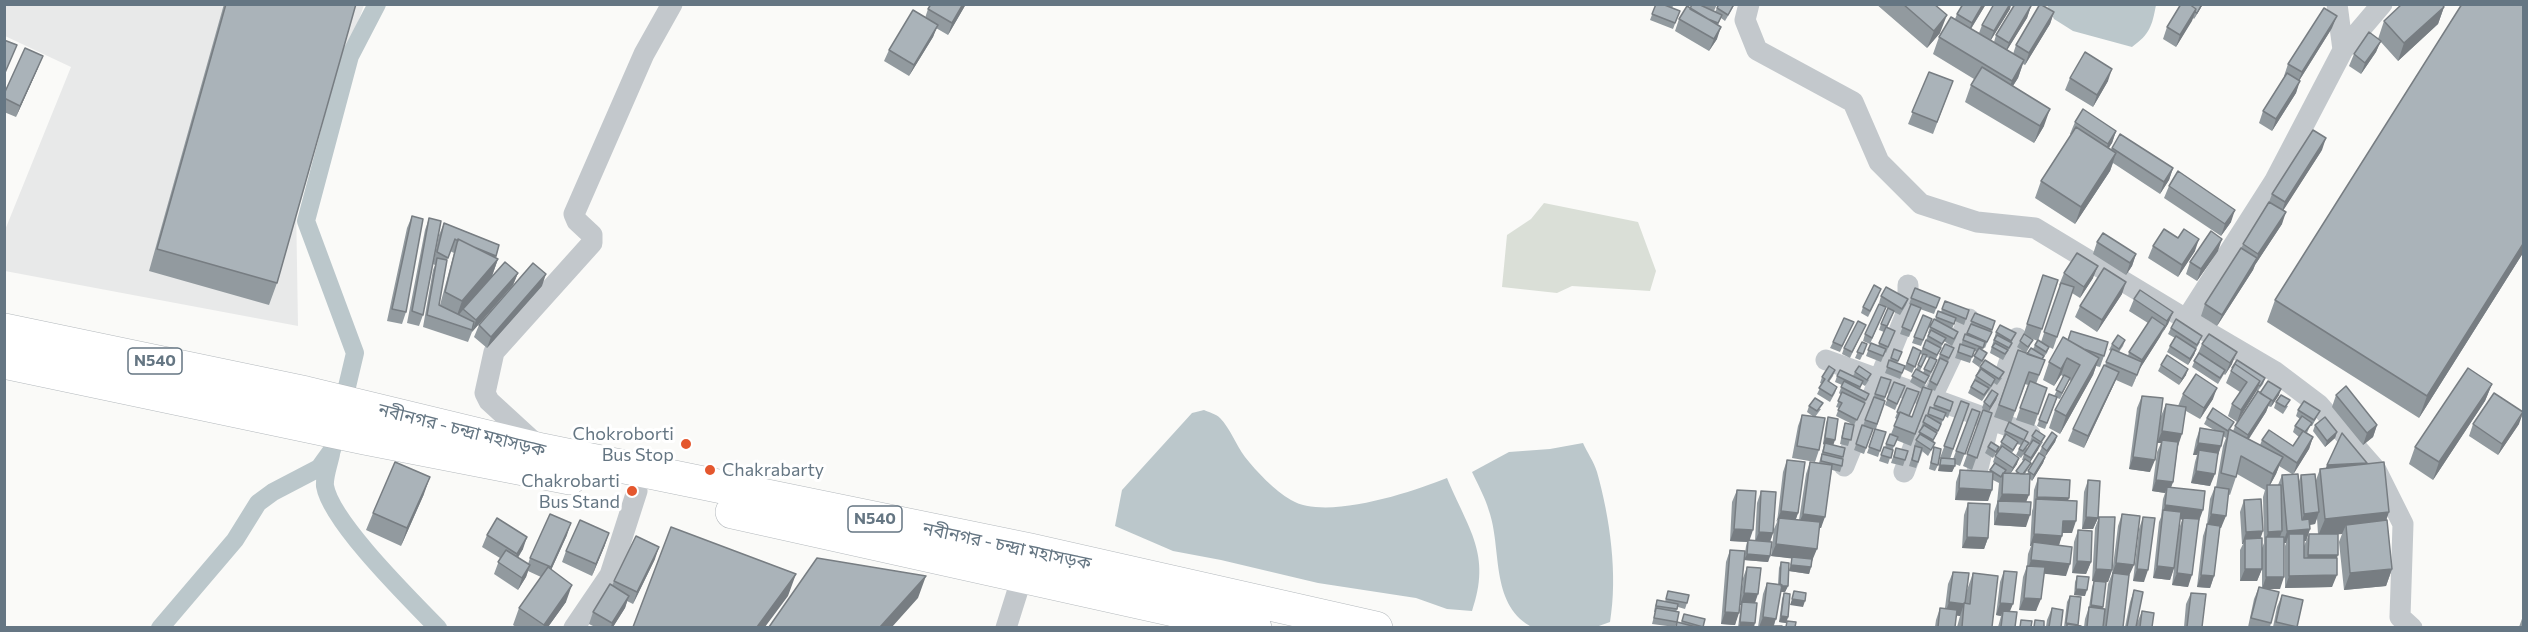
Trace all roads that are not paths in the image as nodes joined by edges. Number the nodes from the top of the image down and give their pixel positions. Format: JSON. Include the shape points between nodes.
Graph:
{"nodes":[{"id":1,"x":672,"y":4,"type":"edge"},
{"id":2,"x":1749,"y":4,"type":"edge"},
{"id":3,"x":2337,"y":4,"type":"edge"},
{"id":4,"x":2382,"y":4,"type":"edge"},
{"id":5,"x":2343,"y":50,"type":"junction"},
{"id":6,"x":1908,"y":285,"type":"dead end"},
{"id":7,"x":1969,"y":318,"type":"edge"},
{"id":8,"x":2199,"y":327,"type":"junction"},
{"id":9,"x":4,"y":330,"type":"edge"},
{"id":10,"x":2017,"y":338,"type":"edge"},
{"id":11,"x":1826,"y":360,"type":"dead end"},
{"id":12,"x":4,"y":362,"type":"edge"},
{"id":13,"x":1878,"y":378,"type":"junction"},
{"id":14,"x":1931,"y":399,"type":"junction"},
{"id":15,"x":1990,"y":420,"type":"junction"},
{"id":16,"x":369,"y":423,"type":"junction"},
{"id":17,"x":2030,"y":434,"type":"edge"},
{"id":18,"x":542,"y":450,"type":"junction"},
{"id":19,"x":1844,"y":466,"type":"edge"},
{"id":20,"x":1904,"y":472,"type":"dead end"},
{"id":21,"x":1976,"y":476,"type":"edge"},
{"id":22,"x":637,"y":491,"type":"junction"},
{"id":23,"x":927,"y":543,"type":"junction"},
{"id":24,"x":1022,"y":577,"type":"junction"},
{"id":25,"x":574,"y":627,"type":"edge"},
{"id":26,"x":1006,"y":627,"type":"edge"},
{"id":27,"x":1255,"y":627,"type":"edge"},
{"id":28,"x":1376,"y":627,"type":"edge"},
{"id":29,"x":2412,"y":627,"type":"edge"}],
"edges":[{"from":1,"to":18,"type":"street","via":[[644,54],[574,214],[592,235],[592,243],[492,356],[485,393]]},
{"from":2,"to":8,"type":"street","via":[[1745,20],[1757,50],[1853,102],[1879,162],[1921,204],[1977,222],[2035,228]]},
{"from":3,"to":5,"type":"street"},
{"from":4,"to":5,"type":"street"},
{"from":5,"to":8,"type":"street","via":[[2274,182],[2191,312]]},
{"from":6,"to":13,"type":"street","via":[[1908,309]]},
{"from":7,"to":14,"type":"street"},
{"from":8,"to":29,"type":"street","via":[[2274,372],[2319,405],[2376,470],[2403,524],[2400,617]]},
{"from":9,"to":16,"type":"highway","name":"নবীনগর - চন্দ্রা মহাসড়ক","number":"N540","via":[[306,393]]},
{"from":10,"to":15,"type":"street"},
{"from":11,"to":13,"type":"street"},
{"from":12,"to":16,"type":"highway","name":"নবীনগর - চন্দ্রা মহাসড়ক","number":"N540","via":[[298,424]]},
{"from":13,"to":14,"type":"street"},
{"from":13,"to":19,"type":"street"},
{"from":14,"to":15,"type":"street"},
{"from":14,"to":20,"type":"street"},
{"from":15,"to":17,"type":"street"},
{"from":15,"to":21,"type":"street"},
{"from":16,"to":18,"type":"highway","name":"নবীনগর - চন্দ্রা মহাসড়ক","number":"N540"},
{"from":16,"to":22,"type":"highway","name":"নবীনগর - চন্দ্রা মহাসড়ক","number":"N540"},
{"from":18,"to":23,"type":"highway","name":"নবীনগর - চন্দ্রা মহাসড়ক","number":"N540"},
{"from":22,"to":23,"type":"highway","name":"নবীনগর - চন্দ্রা মহাসড়ক","number":"N540"},
{"from":22,"to":25,"type":"street","via":[[610,574]]},
{"from":23,"to":24,"type":"highway","name":"নবীনগর - চন্দ্রা মহাসড়ক","number":"N540"},
{"from":23,"to":28,"type":"highway","name":"নবীনগর - চন্দ্রা মহাসড়ক","number":"N540"},
{"from":24,"to":26,"type":"street"},
{"from":24,"to":27,"type":"highway","name":"নবীনগর - চন্দ্রা মহাসড়ক","number":"N540"}]}
